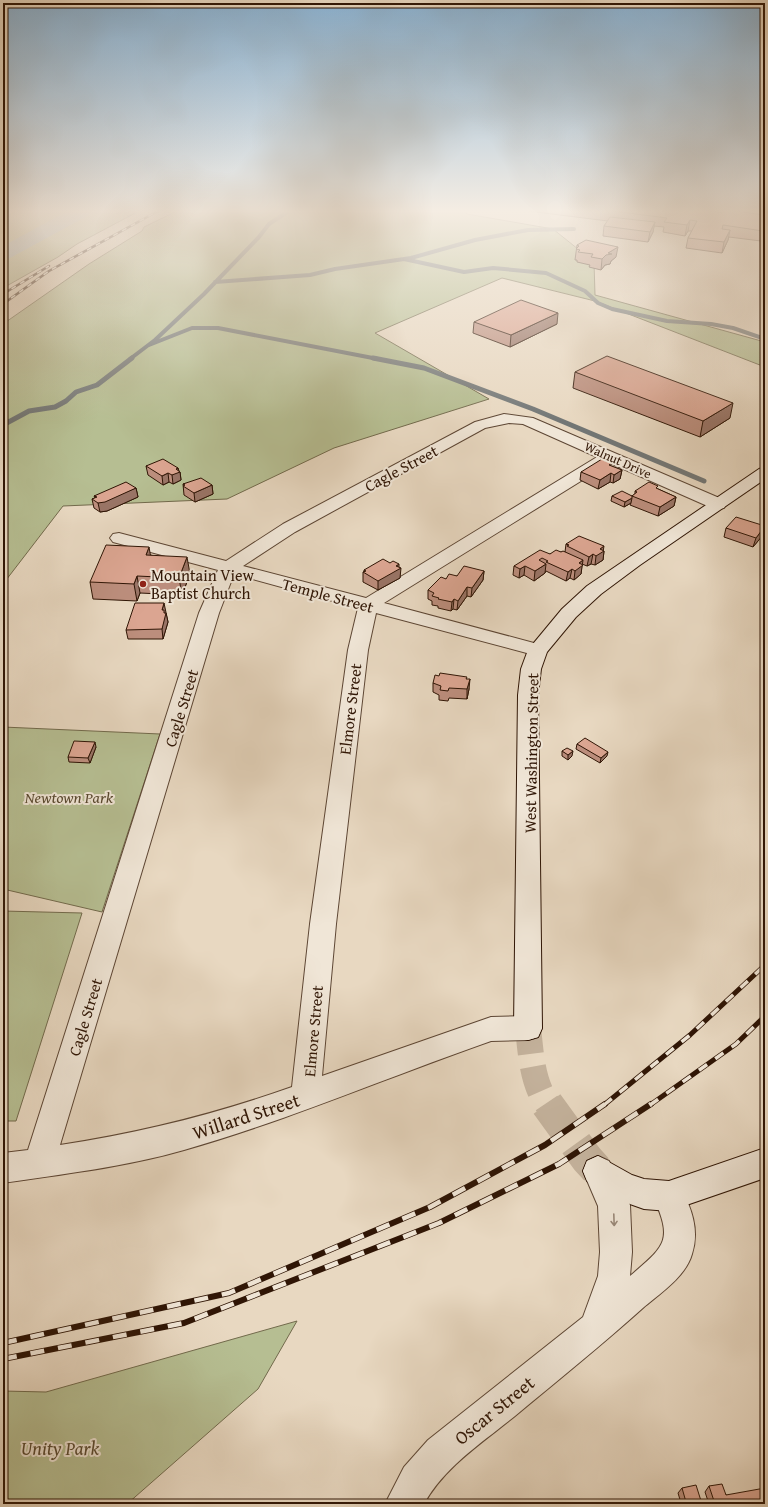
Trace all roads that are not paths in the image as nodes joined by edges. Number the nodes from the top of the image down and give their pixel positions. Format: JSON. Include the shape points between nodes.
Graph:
{"nodes":[{"id":1,"x":518,"y":418,"type":"joint"},
{"id":2,"x":610,"y":456,"type":"junction"},
{"id":3,"x":765,"y":472,"type":"edge"},
{"id":4,"x":718,"y":504,"type":"junction"},
{"id":5,"x":119,"y":538,"type":"dead end"},
{"id":6,"x":228,"y":568,"type":"junction"},
{"id":7,"x":368,"y":605,"type":"junction"},
{"id":8,"x":538,"y":650,"type":"junction"},
{"id":9,"x":528,"y":1028,"type":"joint"},
{"id":10,"x":306,"y":1096,"type":"junction"},
{"id":11,"x":39,"y":1163,"type":"junction"},
{"id":12,"x":765,"y":1163,"type":"edge"},
{"id":13,"x":3,"y":1168,"type":"edge"},
{"id":14,"x":669,"y":1196,"type":"junction"},
{"id":15,"x":597,"y":1327,"type":"junction"},
{"id":16,"x":404,"y":1504,"type":"edge"}],
"edges":[{"from":1,"to":2,"type":"street","name":"Walnut Drive"},
{"from":1,"to":6,"type":"street","name":"Cagle Street","via":[[499,418],[480,425],[289,528]]},
{"from":2,"to":4,"type":"street","name":"Walnut Drive"},
{"from":2,"to":7,"type":"street"},
{"from":3,"to":4,"type":"street","name":"West Washington Street"},
{"from":4,"to":8,"type":"street","name":"West Washington Street","via":[[594,590],[568,613]]},
{"from":5,"to":6,"type":"street","name":"Temple Street"},
{"from":6,"to":7,"type":"street","name":"Temple Street"},
{"from":6,"to":11,"type":"street","name":"Cagle Street","via":[[209,613]]},
{"from":7,"to":8,"type":"street","name":"Temple Street"},
{"from":7,"to":10,"type":"street","name":"Elmore Street","via":[[358,650],[323,924]]},
{"from":8,"to":9,"type":"street","name":"West Washington Street","via":[[531,669],[528,694]]},
{"from":9,"to":10,"type":"street","name":"Willard Street","via":[[491,1029],[393,1062]]},
{"from":10,"to":11,"type":"street","name":"Willard Street","via":[[183,1136],[118,1151]]},
{"from":11,"to":13,"type":"street","name":"Willard Street"},
{"from":12,"to":14,"type":"street"},
{"from":14,"to":15,"type":"street","name":"Oscar Street","via":[[678,1216],[680,1238],[676,1254]]},
{"from":14,"to":15,"type":"street","one_way":true,"via":[[644,1194],[624,1187],[598,1171],[614,1204],[616,1252],[614,1276]]},
{"from":15,"to":16,"type":"street","name":"Oscar Street","via":[[441,1453],[417,1480]]}]}
